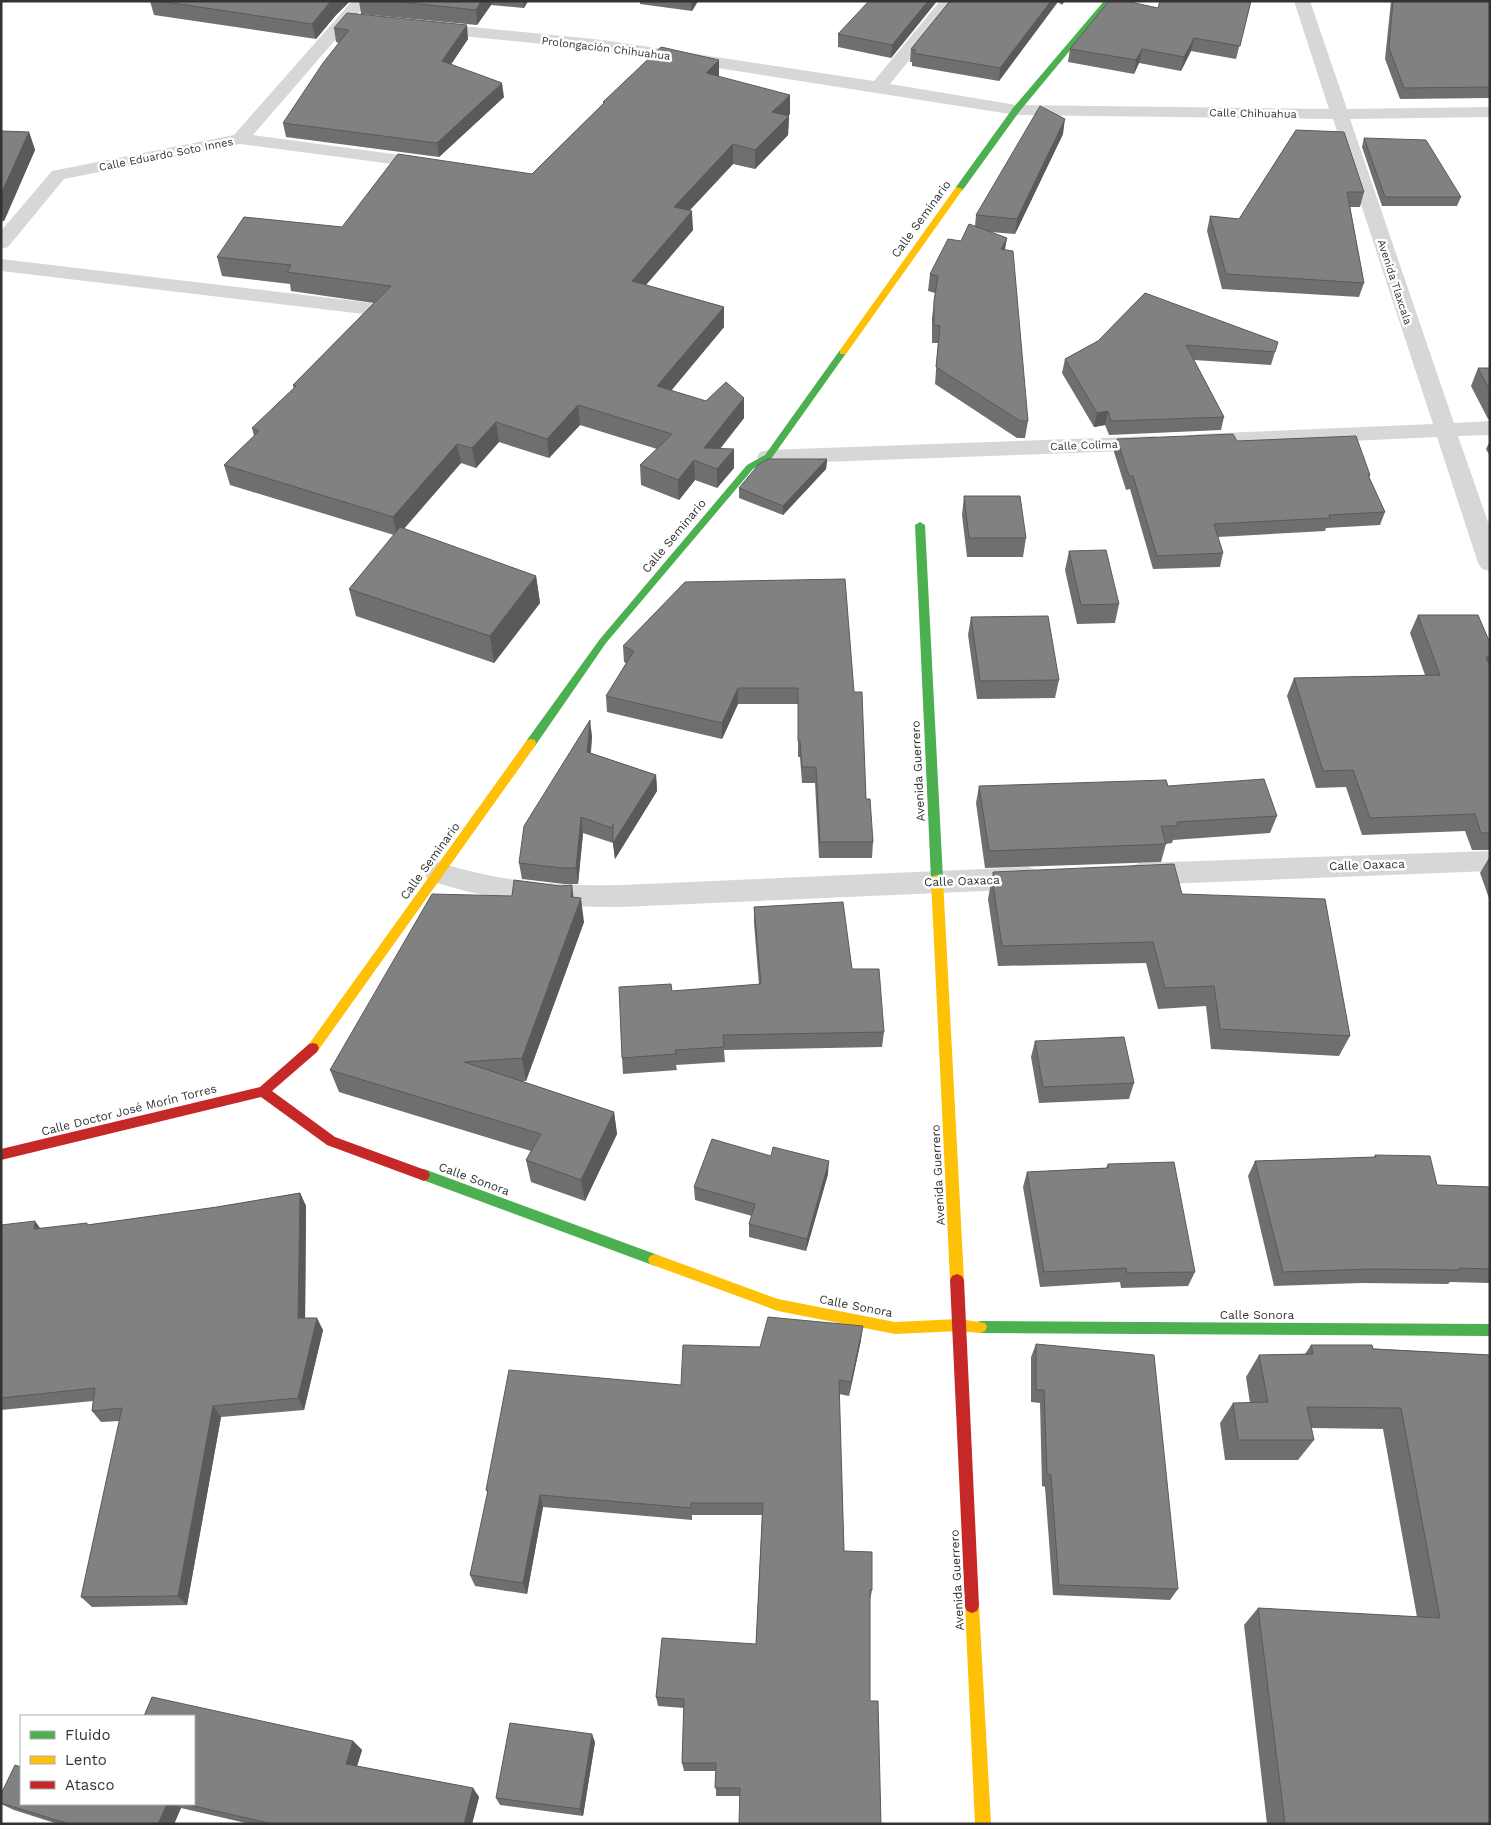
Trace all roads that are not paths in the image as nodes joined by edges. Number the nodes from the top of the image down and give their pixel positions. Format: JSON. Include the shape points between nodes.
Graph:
{"nodes":[{"id":1,"x":360,"y":1,"type":"edge"},
{"id":2,"x":949,"y":1,"type":"edge"},
{"id":3,"x":1108,"y":1,"type":"edge"},
{"id":4,"x":1302,"y":1,"type":"edge"},
{"id":5,"x":343,"y":19,"type":"junction"},
{"id":6,"x":362,"y":21,"type":"edge"},
{"id":7,"x":419,"y":27,"type":"edge"},
{"id":8,"x":878,"y":87,"type":"junction"},
{"id":9,"x":1016,"y":110,"type":"junction"},
{"id":10,"x":1490,"y":112,"type":"edge"},
{"id":11,"x":1340,"y":114,"type":"junction"},
{"id":12,"x":240,"y":139,"type":"junction"},
{"id":13,"x":444,"y":166,"type":"edge"},
{"id":14,"x":1,"y":243,"type":"edge"},
{"id":15,"x":1,"y":265,"type":"edge"},
{"id":16,"x":372,"y":309,"type":"edge"},
{"id":17,"x":1490,"y":428,"type":"edge"},
{"id":18,"x":1444,"y":429,"type":"junction"},
{"id":19,"x":768,"y":457,"type":"junction"},
{"id":20,"x":920,"y":525,"type":"dead end"},
{"id":21,"x":1490,"y":563,"type":"edge"},
{"id":22,"x":1490,"y":860,"type":"edge"},
{"id":23,"x":438,"y":873,"type":"junction"},
{"id":24,"x":1114,"y":875,"type":"edge"},
{"id":25,"x":1055,"y":877,"type":"edge"},
{"id":26,"x":937,"y":882,"type":"junction"},
{"id":27,"x":263,"y":1091,"type":"junction"},
{"id":28,"x":1,"y":1155,"type":"edge"},
{"id":29,"x":959,"y":1325,"type":"junction"},
{"id":30,"x":1490,"y":1330,"type":"edge"},
{"id":31,"x":983,"y":1824,"type":"edge"}],
"edges":[{"from":1,"to":5,"type":"street","name":"Calle Eduardo Soto Innes"},
{"from":2,"to":8,"type":"street"},
{"from":3,"to":9,"type":"street","name":"Calle Seminario"},
{"from":4,"to":11,"type":"street","name":"Avenida Tlaxcala"},
{"from":5,"to":6,"type":"street"},
{"from":5,"to":12,"type":"street","name":"Calle Eduardo Soto Innes"},
{"from":7,"to":8,"type":"street","name":"Prolongación Chihuahua","via":[[603,45]]},
{"from":8,"to":9,"type":"street","name":"Prolongación Chihuahua"},
{"from":9,"to":11,"type":"street","name":"Calle Chihuahua"},
{"from":9,"to":19,"type":"street","name":"Calle Seminario"},
{"from":10,"to":11,"type":"street","name":"Calle Chihuahua"},
{"from":11,"to":18,"type":"street","name":"Avenida Tlaxcala"},
{"from":12,"to":13,"type":"street"},
{"from":12,"to":14,"type":"street","name":"Calle Eduardo Soto Innes","via":[[58,175]]},
{"from":15,"to":16,"type":"street"},
{"from":17,"to":18,"type":"street","name":"Calle Colima"},
{"from":18,"to":19,"type":"street","name":"Calle Colima"},
{"from":18,"to":21,"type":"street","name":"Avenida Tlaxcala"},
{"from":19,"to":23,"type":"street","name":"Calle Seminario","via":[[750,467],[603,641]]},
{"from":20,"to":26,"type":"street","name":"Avenida Guerrero"},
{"from":22,"to":24,"type":"street","name":"Calle Oaxaca"},
{"from":23,"to":26,"type":"street","name":"Calle Oaxaca","via":[[466,884],[564,897]]},
{"from":23,"to":27,"type":"street","name":"Calle Seminario","via":[[310,1052]]},
{"from":25,"to":26,"type":"street","name":"Calle Oaxaca"},
{"from":26,"to":29,"type":"street","name":"Avenida Guerrero"},
{"from":27,"to":28,"type":"street","name":"Calle Doctor José Morín Torres"},
{"from":27,"to":29,"type":"street","name":"Calle Sonora","via":[[331,1141],[778,1305],[895,1328]]},
{"from":29,"to":30,"type":"street","name":"Calle Sonora","via":[[1009,1328]]},
{"from":29,"to":31,"type":"street","name":"Avenida Guerrero"}]}
